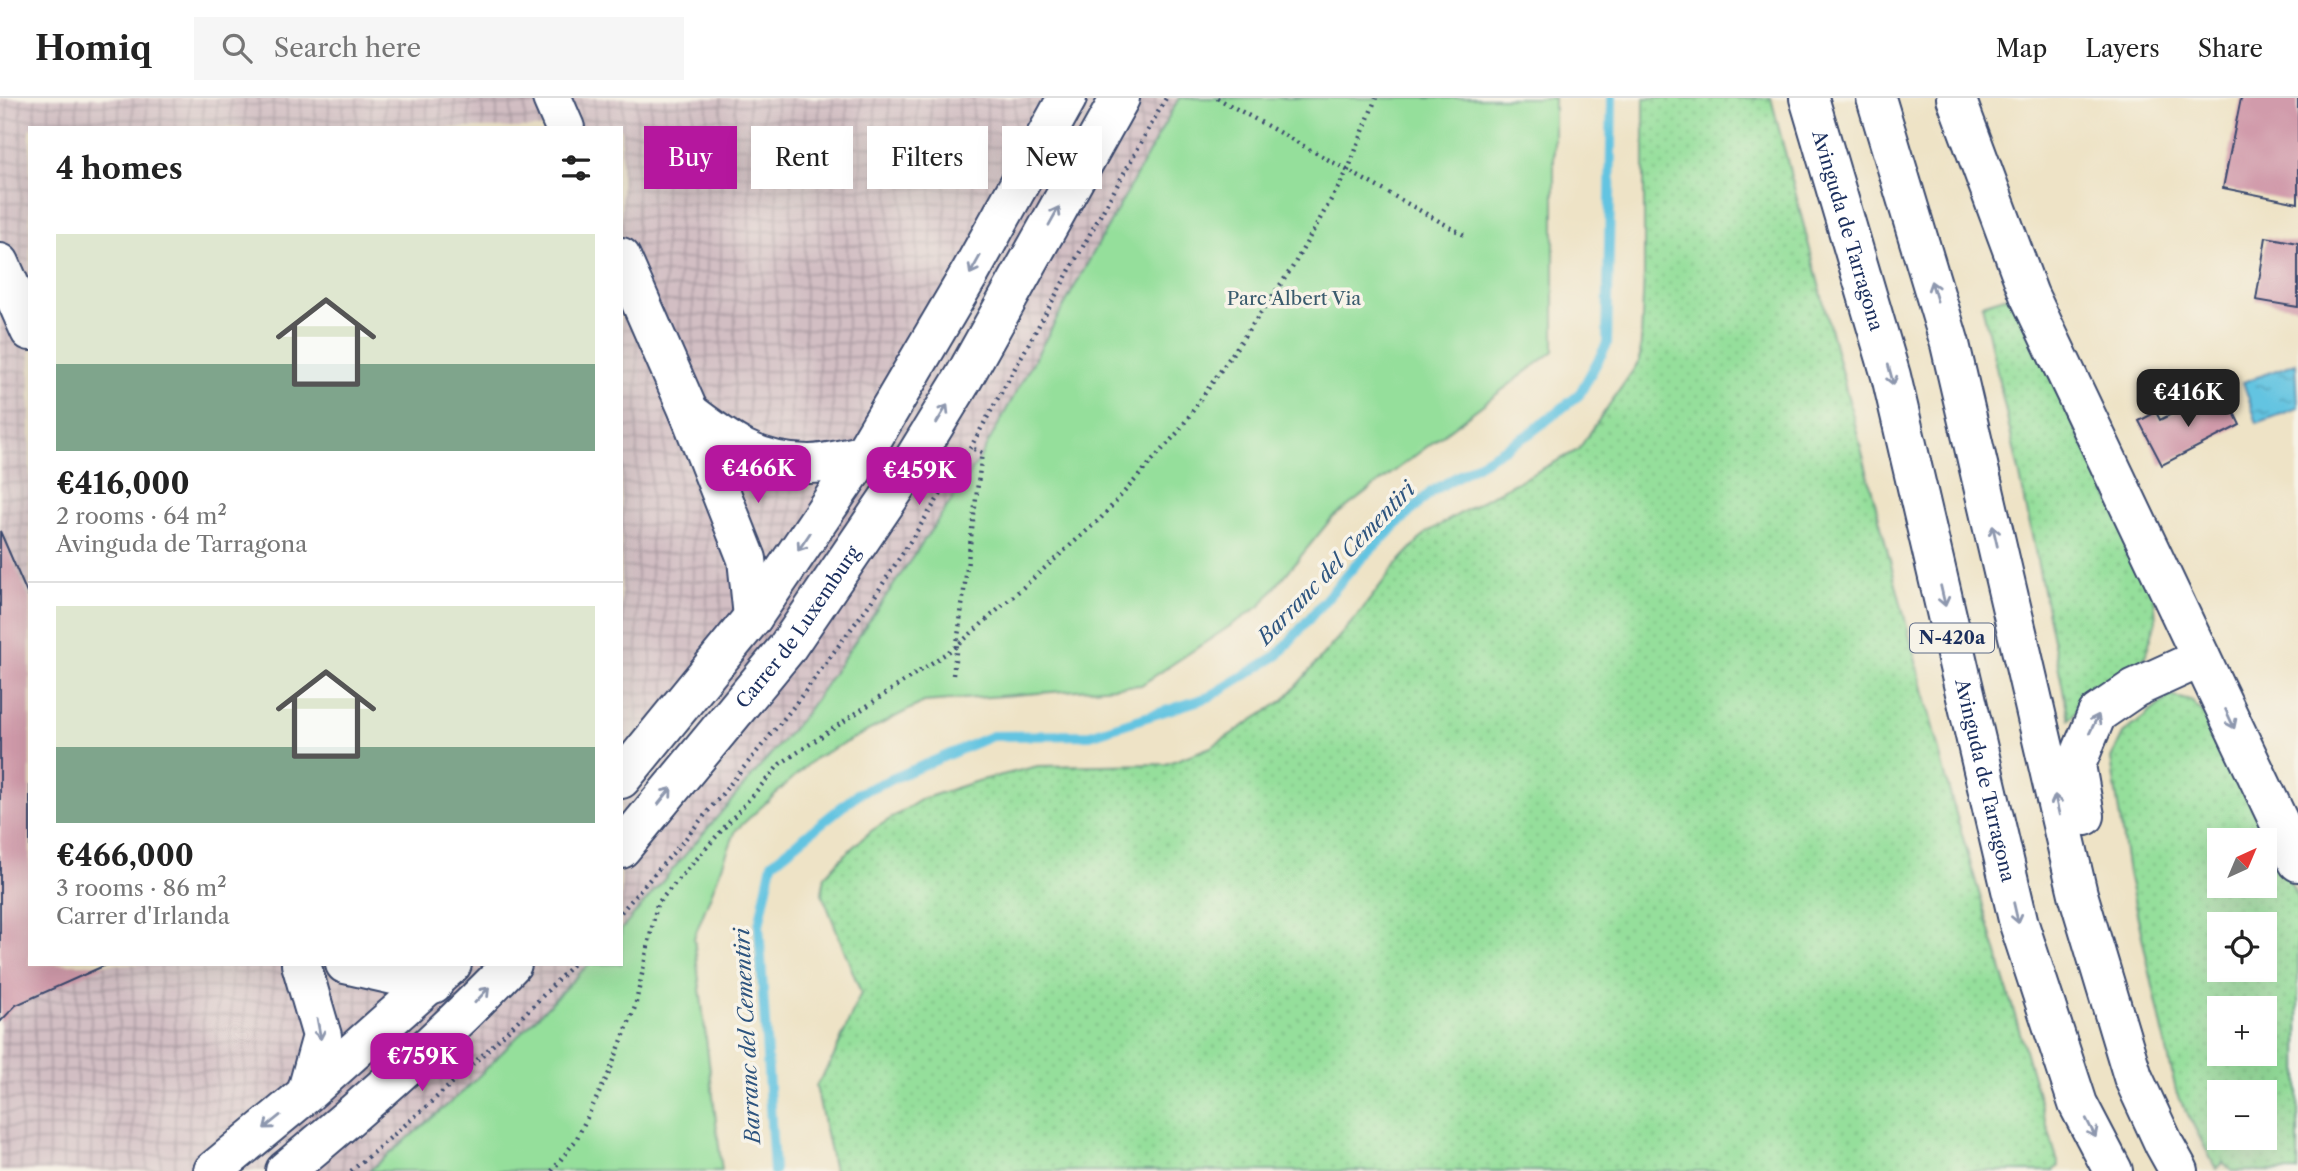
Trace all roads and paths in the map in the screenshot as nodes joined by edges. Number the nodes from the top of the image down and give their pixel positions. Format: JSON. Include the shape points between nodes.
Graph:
{"nodes":[{"id":1,"x":552,"y":98,"type":"edge"},
{"id":2,"x":1067,"y":98,"type":"edge"},
{"id":3,"x":1120,"y":98,"type":"edge"},
{"id":4,"x":1217,"y":98,"type":"edge"},
{"id":5,"x":1376,"y":98,"type":"edge"},
{"id":6,"x":1808,"y":98,"type":"edge"},
{"id":7,"x":1876,"y":98,"type":"edge"},
{"id":8,"x":1956,"y":98,"type":"edge"},
{"id":9,"x":564,"y":126,"type":"edge"},
{"id":10,"x":1348,"y":170,"type":"junction"},
{"id":11,"x":1466,"y":236,"type":"dead end"},
{"id":12,"x":623,"y":262,"type":"edge"},
{"id":13,"x":0,"y":263,"type":"edge"},
{"id":14,"x":28,"y":326,"type":"edge"},
{"id":15,"x":689,"y":412,"type":"junction"},
{"id":16,"x":933,"y":428,"type":"junction"},
{"id":17,"x":863,"y":455,"type":"junction"},
{"id":18,"x":753,"y":617,"type":"junction"},
{"id":19,"x":957,"y":646,"type":"junction"},
{"id":20,"x":2201,"y":658,"type":"junction"},
{"id":21,"x":953,"y":675,"type":"dead end"},
{"id":22,"x":623,"y":777,"type":"edge"},
{"id":23,"x":623,"y":847,"type":"edge"},
{"id":24,"x":2298,"y":862,"type":"edge"},
{"id":25,"x":302,"y":966,"type":"edge"},
{"id":26,"x":365,"y":966,"type":"edge"},
{"id":27,"x":510,"y":966,"type":"edge"},
{"id":28,"x":571,"y":966,"type":"edge"},
{"id":29,"x":443,"y":974,"type":"edge"},
{"id":30,"x":2133,"y":1077,"type":"junction"},
{"id":31,"x":306,"y":1094,"type":"junction"},
{"id":32,"x":213,"y":1171,"type":"edge"},
{"id":33,"x":285,"y":1171,"type":"edge"},
{"id":34,"x":351,"y":1171,"type":"edge"},
{"id":35,"x":552,"y":1171,"type":"edge"},
{"id":36,"x":2113,"y":1171,"type":"edge"},
{"id":37,"x":2179,"y":1171,"type":"edge"}],
"edges":[{"from":1,"to":9,"type":"street"},
{"from":2,"to":17,"type":"street","one_way":true},
{"from":16,"to":3,"type":"street","name":"Carrer de Luxemburg","one_way":true},
{"from":4,"to":10,"type":"path"},
{"from":5,"to":10,"type":"path"},
{"from":6,"to":36,"type":"street","name":"Avinguda de Tarragona","number":"N-420a","one_way":true,"via":[[1892,376],[2018,924],[2078,1104]]},
{"from":30,"to":7,"type":"street","number":"N-420a","one_way":true,"via":[[2078,894],[1950,344]]},
{"from":8,"to":20,"type":"street","via":[[2029,295]]},
{"from":10,"to":11,"type":"path"},
{"from":10,"to":19,"type":"path","via":[[1292,268],[1178,432],[1100,519]]},
{"from":12,"to":15,"type":"street"},
{"from":13,"to":14,"type":"street"},
{"from":15,"to":17,"type":"street","via":[[726,440],[769,461],[811,464]]},
{"from":15,"to":18,"type":"street","via":[[747,559]]},
{"from":16,"to":19,"type":"path","via":[[982,453]]},
{"from":23,"to":16,"type":"street","name":"Carrer de Luxemburg","one_way":true,"via":[[786,649]]},
{"from":17,"to":18,"type":"street","one_way":true},
{"from":18,"to":22,"type":"street"},
{"from":19,"to":21,"type":"path"},
{"from":19,"to":35,"type":"path","via":[[780,764],[657,904],[635,1007],[576,1140]]},
{"from":20,"to":24,"type":"street","one_way":true},
{"from":30,"to":20,"type":"street","one_way":true,"via":[[2076,765],[2097,714],[2136,688]]},
{"from":25,"to":31,"type":"street","one_way":true,"via":[[322,1036]]},
{"from":26,"to":29,"type":"street"},
{"from":33,"to":27,"type":"street","one_way":true,"via":[[461,1017]]},
{"from":28,"to":34,"type":"path","via":[[422,1112]]},
{"from":29,"to":31,"type":"street"},
{"from":30,"to":37,"type":"street","number":"N-420a"},
{"from":31,"to":32,"type":"street","one_way":true}]}
